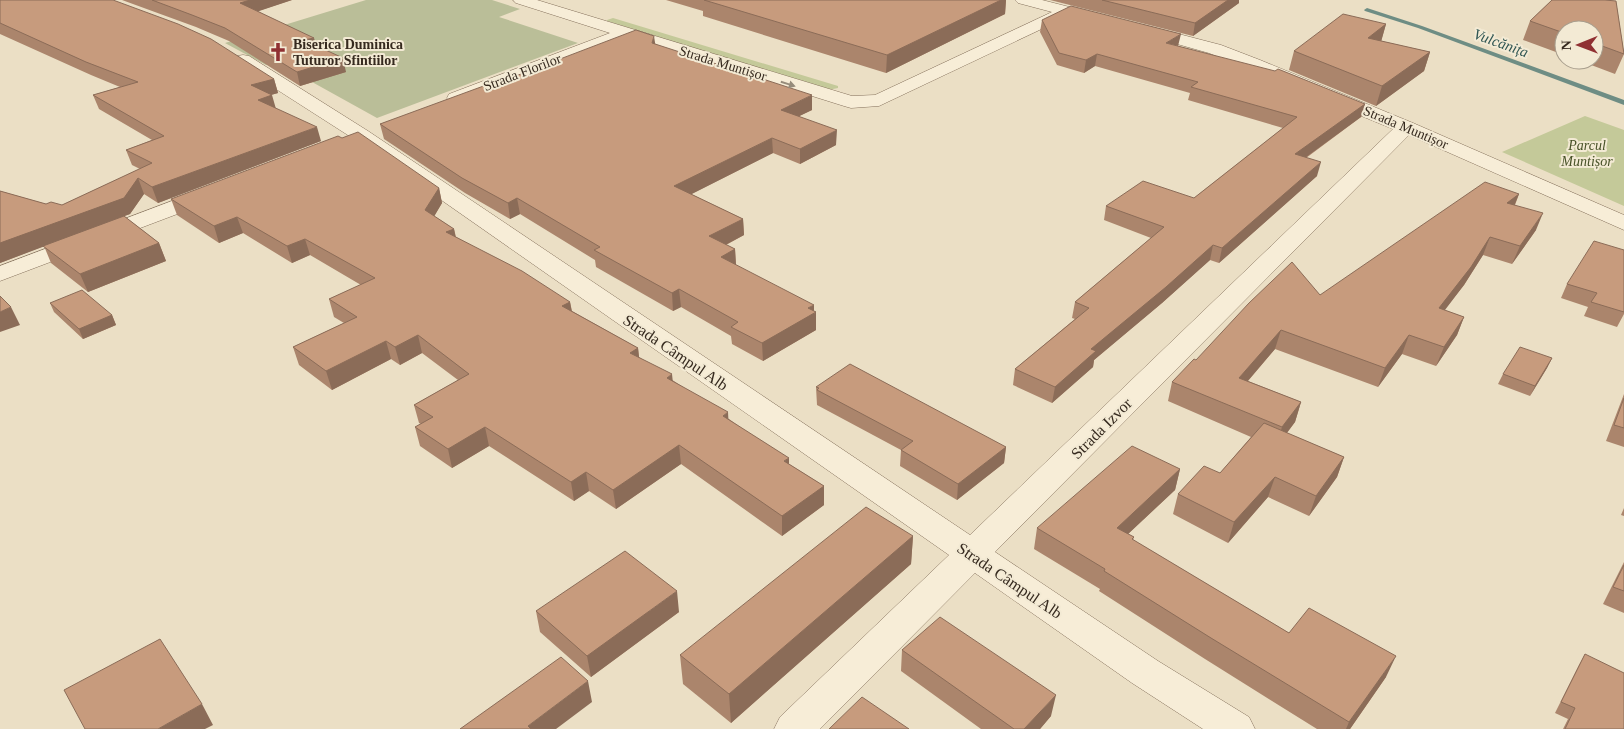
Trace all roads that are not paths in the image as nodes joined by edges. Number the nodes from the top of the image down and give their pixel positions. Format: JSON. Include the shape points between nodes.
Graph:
{"nodes":[{"id":1,"x":1023,"y":0,"type":"edge"},
{"id":2,"x":532,"y":1,"type":"edge"},
{"id":3,"x":584,"y":2,"type":"dead end"},
{"id":4,"x":558,"y":11,"type":"junction"},
{"id":5,"x":1068,"y":11,"type":"junction"},
{"id":6,"x":625,"y":32,"type":"junction"},
{"id":7,"x":222,"y":47,"type":"edge"},
{"id":8,"x":851,"y":84,"type":"dead end"},
{"id":9,"x":889,"y":95,"type":"junction"},
{"id":10,"x":443,"y":103,"type":"edge"},
{"id":11,"x":1406,"y":127,"type":"junction"},
{"id":12,"x":370,"y":132,"type":"junction"},
{"id":13,"x":333,"y":146,"type":"edge"},
{"id":14,"x":232,"y":185,"type":"edge"},
{"id":15,"x":1624,"y":223,"type":"edge"},
{"id":16,"x":0,"y":274,"type":"edge"},
{"id":17,"x":972,"y":555,"type":"junction"},
{"id":18,"x":794,"y":729,"type":"edge"},
{"id":19,"x":1234,"y":729,"type":"edge"}],
"edges":[{"from":1,"to":5,"type":"street","name":"Strada Muntișor"},
{"from":2,"to":4,"type":"street","name":"Strada Muntișor"},
{"from":3,"to":4,"type":"street"},
{"from":4,"to":6,"type":"street","name":"Strada Muntișor"},
{"from":5,"to":9,"type":"street","name":"Strada Muntișor"},
{"from":5,"to":11,"type":"street","name":"Strada Muntișor","via":[[1215,49]]},
{"from":6,"to":9,"type":"street","name":"Strada Muntișor","one_way":true,"via":[[840,100],[866,102]]},
{"from":6,"to":10,"type":"street","name":"Strada Florilor"},
{"from":7,"to":12,"type":"street","name":"Strada Câmpul Alb"},
{"from":8,"to":9,"type":"street"},
{"from":11,"to":15,"type":"street","name":"Strada Muntișor"},
{"from":11,"to":17,"type":"street","name":"Strada Izvor"},
{"from":12,"to":13,"type":"street"},
{"from":12,"to":17,"type":"street","name":"Strada Câmpul Alb"},
{"from":14,"to":16,"type":"street"},
{"from":17,"to":18,"type":"street","name":"Strada Izvor"},
{"from":17,"to":19,"type":"street","name":"Strada Câmpul Alb"}]}
